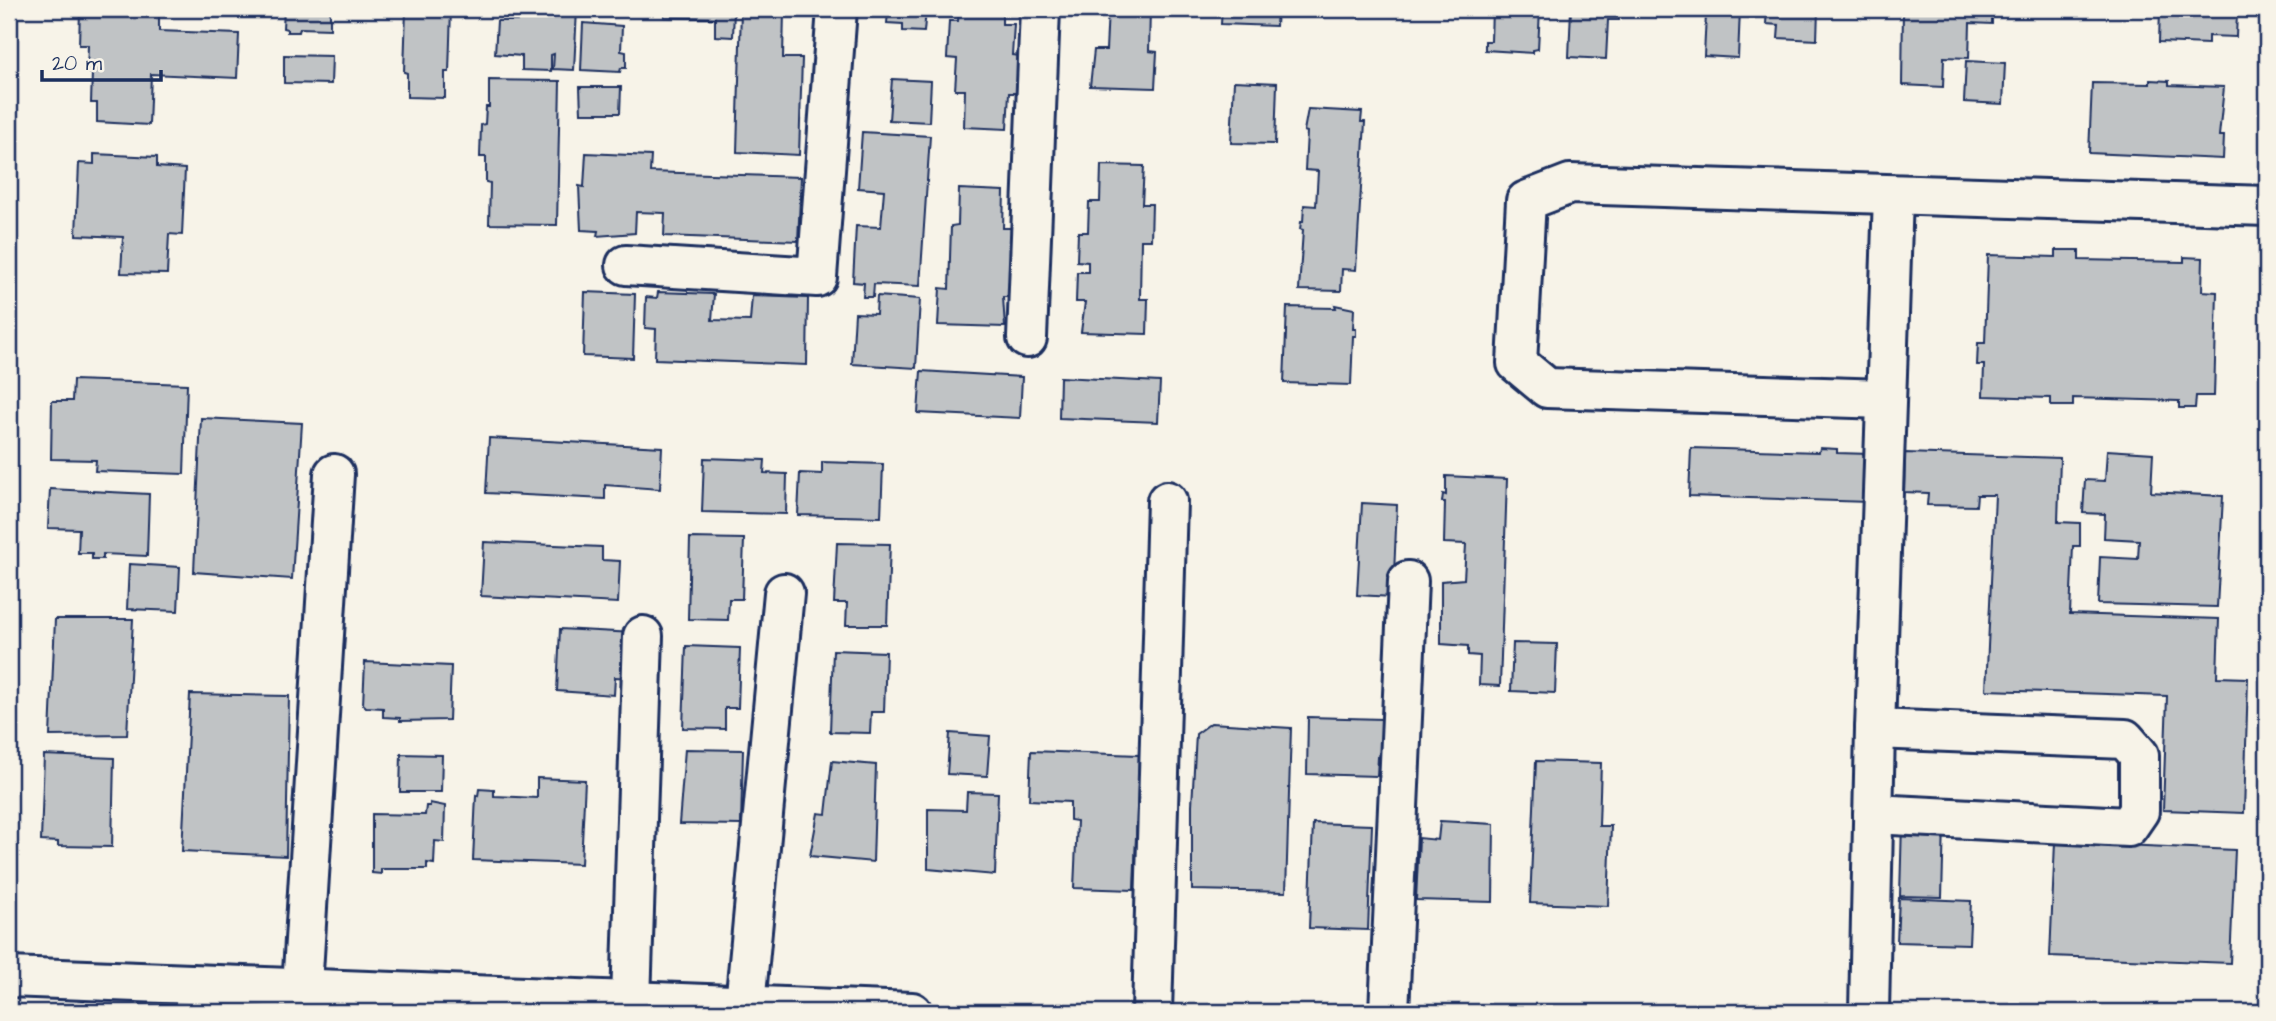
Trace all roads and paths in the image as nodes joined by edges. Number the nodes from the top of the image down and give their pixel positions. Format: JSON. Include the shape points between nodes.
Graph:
{"nodes":[{"id":1,"x":838,"y":9,"type":"edge"},
{"id":2,"x":1040,"y":9,"type":"edge"},
{"id":3,"x":1893,"y":196,"type":"junction"},
{"id":4,"x":2267,"y":206,"type":"edge"},
{"id":5,"x":626,"y":265,"type":"dead end"},
{"id":6,"x":1027,"y":338,"type":"dead end"},
{"id":7,"x":1885,"y":399,"type":"junction"},
{"id":8,"x":334,"y":474,"type":"dead end"},
{"id":9,"x":1167,"y":501,"type":"dead end"},
{"id":10,"x":1408,"y":581,"type":"dead end"},
{"id":11,"x":784,"y":593,"type":"dead end"},
{"id":12,"x":643,"y":636,"type":"dead end"},
{"id":13,"x":1875,"y":729,"type":"junction"},
{"id":14,"x":1873,"y":814,"type":"junction"},
{"id":15,"x":9,"y":976,"type":"edge"},
{"id":16,"x":302,"y":988,"type":"junction"},
{"id":17,"x":631,"y":1001,"type":"junction"},
{"id":18,"x":745,"y":1005,"type":"junction"},
{"id":19,"x":912,"y":1012,"type":"edge"},
{"id":20,"x":1152,"y":1012,"type":"edge"},
{"id":21,"x":1389,"y":1012,"type":"edge"},
{"id":22,"x":1869,"y":1012,"type":"edge"}],
"edges":[{"from":1,"to":5,"type":"street","via":[[817,277]]},
{"from":2,"to":6,"type":"street"},
{"from":3,"to":4,"type":"street"},
{"from":3,"to":7,"type":"street"},
{"from":3,"to":7,"type":"street","via":[[1570,184],[1526,201],[1517,363],[1547,387]]},
{"from":7,"to":13,"type":"street"},
{"from":8,"to":16,"type":"street"},
{"from":9,"to":20,"type":"street"},
{"from":10,"to":21,"type":"street"},
{"from":11,"to":18,"type":"street"},
{"from":12,"to":17,"type":"street"},
{"from":13,"to":14,"type":"street"},
{"from":13,"to":14,"type":"street","via":[[2125,739],[2139,755],[2139,811],[2128,827]]},
{"from":14,"to":22,"type":"street"},
{"from":15,"to":16,"type":"street"},
{"from":16,"to":17,"type":"street"},
{"from":17,"to":18,"type":"street"},
{"from":18,"to":19,"type":"street"}]}
